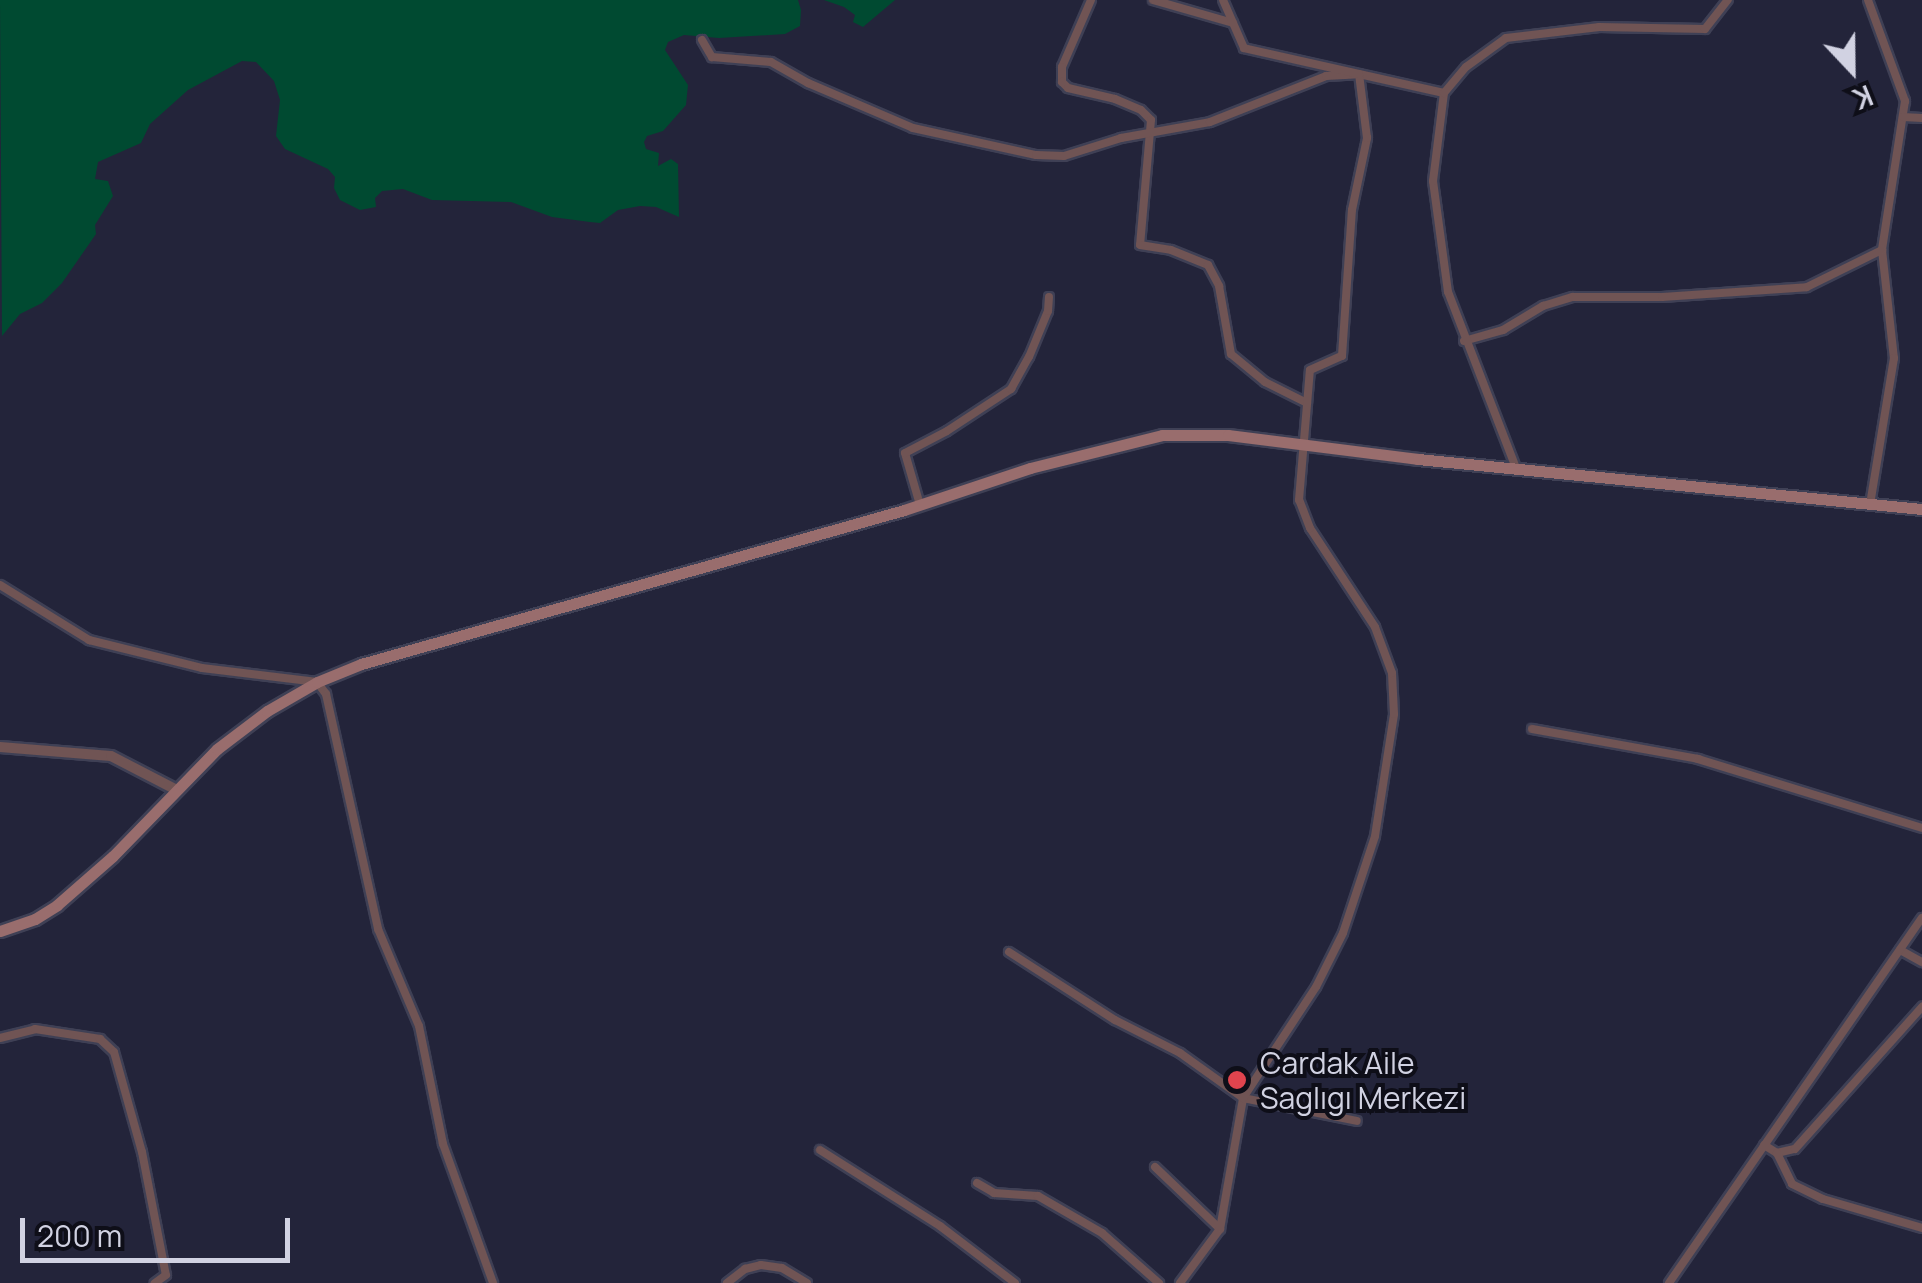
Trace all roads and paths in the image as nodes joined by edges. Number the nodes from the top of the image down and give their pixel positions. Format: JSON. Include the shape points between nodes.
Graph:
{"nodes":[{"id":1,"x":1092,"y":0,"type":"edge"},
{"id":2,"x":1153,"y":0,"type":"edge"},
{"id":3,"x":1222,"y":0,"type":"edge"},
{"id":4,"x":1728,"y":0,"type":"edge"},
{"id":5,"x":1868,"y":0,"type":"edge"},
{"id":6,"x":1234,"y":23,"type":"junction"},
{"id":7,"x":702,"y":40,"type":"dead end"},
{"id":8,"x":1359,"y":74,"type":"junction"},
{"id":9,"x":1444,"y":93,"type":"junction"},
{"id":10,"x":1903,"y":117,"type":"junction"},
{"id":11,"x":1922,"y":118,"type":"edge"},
{"id":12,"x":1152,"y":133,"type":"junction"},
{"id":13,"x":1882,"y":250,"type":"junction"},
{"id":14,"x":1049,"y":297,"type":"dead end"},
{"id":15,"x":1464,"y":341,"type":"junction"},
{"id":16,"x":1307,"y":403,"type":"junction"},
{"id":17,"x":1303,"y":445,"type":"junction"},
{"id":18,"x":1516,"y":468,"type":"junction"},
{"id":19,"x":920,"y":504,"type":"junction"},
{"id":20,"x":1870,"y":506,"type":"junction"},
{"id":21,"x":1922,"y":509,"type":"edge"},
{"id":22,"x":0,"y":585,"type":"edge"},
{"id":23,"x":317,"y":682,"type":"junction"},
{"id":24,"x":1532,"y":728,"type":"dead end"},
{"id":25,"x":0,"y":747,"type":"edge"},
{"id":26,"x":178,"y":790,"type":"junction"},
{"id":27,"x":1922,"y":828,"type":"edge"},
{"id":28,"x":1922,"y":918,"type":"edge"},
{"id":29,"x":0,"y":931,"type":"edge"},
{"id":30,"x":1900,"y":950,"type":"junction"},
{"id":31,"x":1009,"y":952,"type":"dead end"},
{"id":32,"x":1922,"y":962,"type":"edge"},
{"id":33,"x":1922,"y":1007,"type":"edge"},
{"id":34,"x":0,"y":1038,"type":"edge"},
{"id":35,"x":1243,"y":1098,"type":"junction"},
{"id":36,"x":1356,"y":1121,"type":"dead end"},
{"id":37,"x":1764,"y":1146,"type":"junction"},
{"id":38,"x":820,"y":1150,"type":"dead end"},
{"id":39,"x":1777,"y":1153,"type":"junction"},
{"id":40,"x":1155,"y":1168,"type":"dead end"},
{"id":41,"x":977,"y":1183,"type":"dead end"},
{"id":42,"x":1220,"y":1228,"type":"junction"},
{"id":43,"x":1922,"y":1228,"type":"edge"},
{"id":44,"x":155,"y":1283,"type":"edge"},
{"id":45,"x":493,"y":1283,"type":"edge"},
{"id":46,"x":726,"y":1283,"type":"edge"},
{"id":47,"x":807,"y":1283,"type":"edge"},
{"id":48,"x":1014,"y":1283,"type":"edge"},
{"id":49,"x":1158,"y":1283,"type":"edge"},
{"id":50,"x":1180,"y":1283,"type":"edge"},
{"id":51,"x":1669,"y":1283,"type":"edge"}],
"edges":[{"from":1,"to":12,"type":"street","via":[[1062,66],[1062,82],[1142,110]]},
{"from":2,"to":6,"type":"street"},
{"from":3,"to":6,"type":"street"},
{"from":4,"to":9,"type":"street","via":[[1705,29],[1598,27],[1506,38]]},
{"from":5,"to":10,"type":"street","via":[[1905,101]]},
{"from":6,"to":8,"type":"street","via":[[1244,48]]},
{"from":7,"to":12,"type":"street","via":[[712,57],[772,62],[912,128],[1036,155],[1064,156]]},
{"from":8,"to":9,"type":"street"},
{"from":8,"to":12,"type":"street","via":[[1326,76],[1210,122]]},
{"from":8,"to":16,"type":"street","via":[[1367,138],[1352,210],[1342,356],[1313,366]]},
{"from":9,"to":15,"type":"street","via":[[1433,182],[1448,292]]},
{"from":10,"to":11,"type":"street"},
{"from":10,"to":13,"type":"street"},
{"from":12,"to":16,"type":"street","via":[[1140,245],[1208,265],[1220,286],[1230,354]]},
{"from":13,"to":15,"type":"street","via":[[1807,287],[1574,297]]},
{"from":13,"to":20,"type":"street","via":[[1894,358]]},
{"from":14,"to":19,"type":"street","via":[[1030,356],[1010,389],[904,453]]},
{"from":15,"to":18,"type":"street"},
{"from":16,"to":17,"type":"street"},
{"from":17,"to":18,"type":"main road"},
{"from":17,"to":19,"type":"main road","via":[[1228,434],[1162,436]]},
{"from":17,"to":35,"type":"street","via":[[1301,513],[1375,627],[1392,673],[1394,714],[1375,836],[1343,933]]},
{"from":18,"to":20,"type":"main road"},
{"from":19,"to":23,"type":"main road"},
{"from":20,"to":21,"type":"main road"},
{"from":22,"to":23,"type":"street","via":[[89,640],[202,668]]},
{"from":23,"to":26,"type":"main road","via":[[217,749]]},
{"from":23,"to":45,"type":"street","via":[[344,766],[378,929],[418,1026],[443,1144]]},
{"from":24,"to":27,"type":"street","via":[[1698,760]]},
{"from":25,"to":26,"type":"street","via":[[110,756]]},
{"from":26,"to":29,"type":"main road","via":[[58,905]]},
{"from":28,"to":30,"type":"street"},
{"from":30,"to":32,"type":"street"},
{"from":30,"to":37,"type":"street"},
{"from":31,"to":35,"type":"street","via":[[1088,1005],[1180,1052]]},
{"from":33,"to":39,"type":"street","via":[[1795,1149]]},
{"from":34,"to":44,"type":"street","via":[[35,1029],[100,1039],[114,1052],[166,1275]]},
{"from":35,"to":36,"type":"street"},
{"from":35,"to":42,"type":"street"},
{"from":37,"to":39,"type":"street"},
{"from":37,"to":51,"type":"street"},
{"from":38,"to":48,"type":"street","via":[[940,1226]]},
{"from":39,"to":43,"type":"street","via":[[1792,1184]]},
{"from":40,"to":42,"type":"street"},
{"from":41,"to":49,"type":"street","via":[[994,1193],[1038,1196],[1102,1233]]},
{"from":42,"to":50,"type":"street"},
{"from":46,"to":47,"type":"street","via":[[761,1265]]}]}
